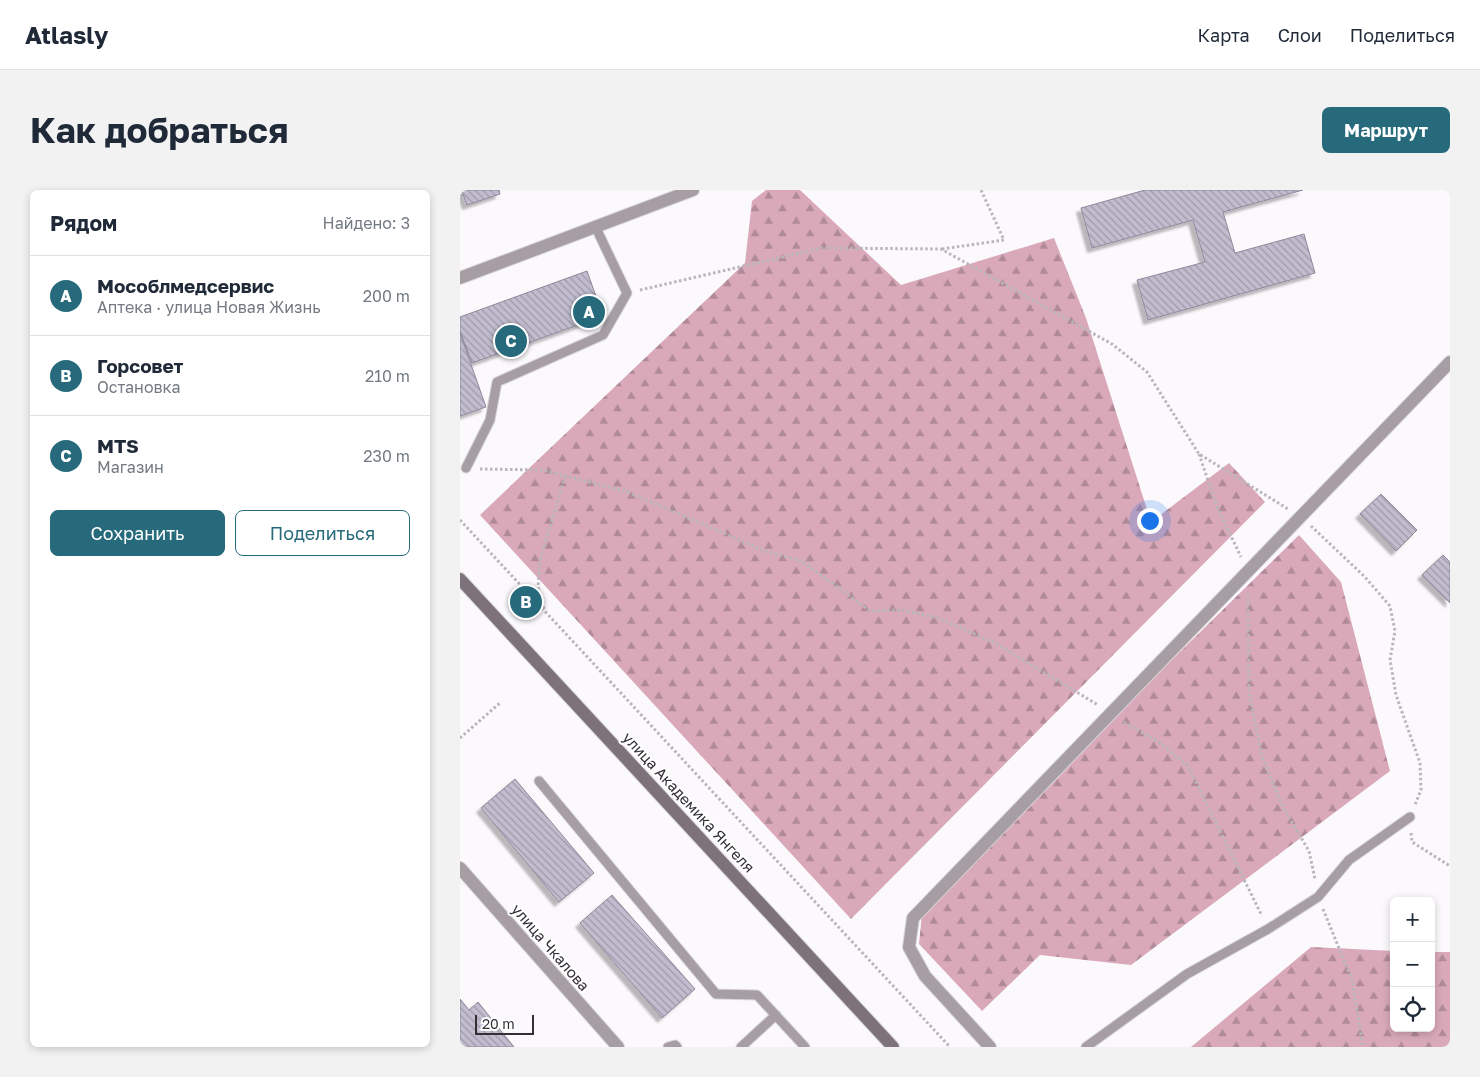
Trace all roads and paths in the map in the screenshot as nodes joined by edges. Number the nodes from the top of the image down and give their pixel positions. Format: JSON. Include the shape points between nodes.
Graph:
{"nodes":[{"id":1,"x":693,"y":190,"type":"edge"},
{"id":2,"x":981,"y":190,"type":"edge"},
{"id":3,"x":596,"y":228,"type":"junction"},
{"id":4,"x":941,"y":249,"type":"junction"},
{"id":5,"x":460,"y":278,"type":"edge"},
{"id":6,"x":627,"y":293,"type":"junction"},
{"id":7,"x":1450,"y":362,"type":"edge"},
{"id":8,"x":1199,"y":454,"type":"junction"},
{"id":9,"x":466,"y":468,"type":"joint"},
{"id":10,"x":566,"y":477,"type":"junction"},
{"id":11,"x":1301,"y":516,"type":"junction"},
{"id":12,"x":460,"y":520,"type":"edge"},
{"id":13,"x":1248,"y":571,"type":"junction"},
{"id":14,"x":460,"y":579,"type":"edge"},
{"id":15,"x":544,"y":610,"type":"junction"},
{"id":16,"x":501,"y":702,"type":"dead end"},
{"id":17,"x":1110,"y":712,"type":"junction"},
{"id":18,"x":460,"y":738,"type":"edge"},
{"id":19,"x":539,"y":781,"type":"dead end"},
{"id":20,"x":1410,"y":817,"type":"junction"},
{"id":21,"x":1450,"y":866,"type":"edge"},
{"id":22,"x":460,"y":868,"type":"edge"},
{"id":23,"x":1318,"y":897,"type":"junction"},
{"id":24,"x":1268,"y":929,"type":"junction"},
{"id":25,"x":776,"y":1015,"type":"junction"},
{"id":26,"x":618,"y":1047,"type":"edge"},
{"id":27,"x":668,"y":1047,"type":"edge"},
{"id":28,"x":677,"y":1047,"type":"edge"},
{"id":29,"x":740,"y":1047,"type":"edge"},
{"id":30,"x":805,"y":1047,"type":"edge"},
{"id":31,"x":893,"y":1047,"type":"edge"},
{"id":32,"x":950,"y":1047,"type":"edge"},
{"id":33,"x":990,"y":1047,"type":"edge"},
{"id":34,"x":1086,"y":1047,"type":"edge"},
{"id":35,"x":1364,"y":1047,"type":"edge"}],
"edges":[{"from":1,"to":3,"type":"street"},
{"from":2,"to":4,"type":"path","via":[[1004,240]]},
{"from":3,"to":5,"type":"street"},
{"from":3,"to":6,"type":"lane"},
{"from":4,"to":6,"type":"path","via":[[822,248]]},
{"from":4,"to":8,"type":"path","via":[[1112,344],[1147,372]]},
{"from":6,"to":9,"type":"lane","via":[[603,334],[497,382],[490,420]]},
{"from":7,"to":11,"type":"street"},
{"from":8,"to":11,"type":"path"},
{"from":8,"to":13,"type":"path","via":[[1217,507]]},
{"from":9,"to":10,"type":"path","via":[[543,470]]},
{"from":10,"to":15,"type":"path","via":[[540,560],[538,586]]},
{"from":10,"to":17,"type":"path","via":[[628,492],[765,551],[802,561],[870,610],[902,610],[938,618],[997,644]]},
{"from":11,"to":13,"type":"street"},
{"from":11,"to":20,"type":"path","via":[[1364,576],[1390,606],[1395,631],[1390,660],[1396,695],[1420,763],[1421,790]]},
{"from":12,"to":15,"type":"path"},
{"from":13,"to":17,"type":"street"},
{"from":13,"to":23,"type":"path","via":[[1249,693],[1262,758],[1284,810],[1310,851]]},
{"from":14,"to":31,"type":"main road","name":"улица Академика Янгеля"},
{"from":15,"to":32,"type":"path"},
{"from":16,"to":18,"type":"path"},
{"from":17,"to":24,"type":"path","via":[[1160,743],[1188,766]]},
{"from":17,"to":33,"type":"street","via":[[913,918],[910,947],[925,976]]},
{"from":19,"to":25,"type":"lane","via":[[716,994],[757,995]]},
{"from":20,"to":21,"type":"path","via":[[1412,842]]},
{"from":20,"to":23,"type":"lane","via":[[1350,860]]},
{"from":22,"to":26,"type":"street","name":"улица Чкалова"},
{"from":23,"to":24,"type":"lane"},
{"from":23,"to":35,"type":"path","via":[[1352,980]]},
{"from":24,"to":34,"type":"lane","via":[[1187,974]]},
{"from":25,"to":29,"type":"lane"},
{"from":25,"to":30,"type":"lane"},
{"from":27,"to":28,"type":"lane"}]}
